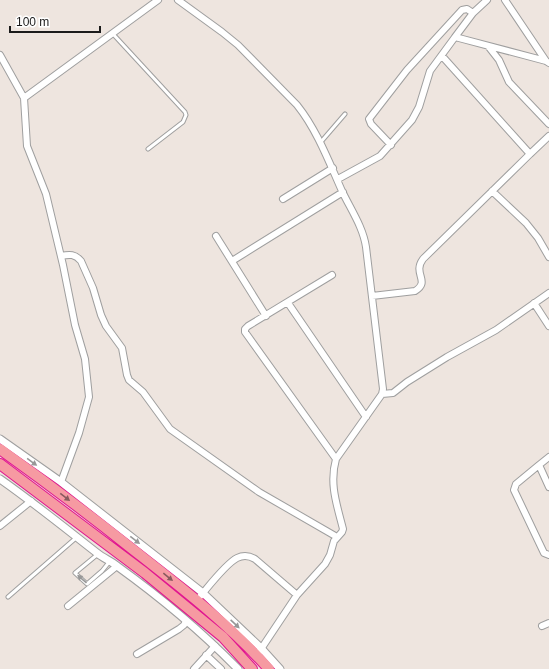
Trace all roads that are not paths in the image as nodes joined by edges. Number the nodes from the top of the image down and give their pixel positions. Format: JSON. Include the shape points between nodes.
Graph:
{"nodes":[{"id":1,"x":158,"y":0,"type":"edge"},
{"id":2,"x":178,"y":0,"type":"edge"},
{"id":3,"x":487,"y":0,"type":"edge"},
{"id":4,"x":505,"y":0,"type":"edge"},
{"id":5,"x":473,"y":13,"type":"junction"},
{"id":6,"x":113,"y":34,"type":"junction"},
{"id":7,"x":454,"y":37,"type":"junction"},
{"id":8,"x":488,"y":46,"type":"junction"},
{"id":9,"x":0,"y":55,"type":"edge"},
{"id":10,"x":442,"y":56,"type":"junction"},
{"id":11,"x":547,"y":62,"type":"edge"},
{"id":12,"x":24,"y":98,"type":"junction"},
{"id":13,"x":345,"y":114,"type":"dead end"},
{"id":14,"x":549,"y":124,"type":"edge"},
{"id":15,"x":549,"y":136,"type":"edge"},
{"id":16,"x":320,"y":143,"type":"junction"},
{"id":17,"x":391,"y":145,"type":"junction"},
{"id":18,"x":148,"y":149,"type":"dead end"},
{"id":19,"x":530,"y":154,"type":"junction"},
{"id":20,"x":332,"y":168,"type":"junction"},
{"id":21,"x":338,"y":179,"type":"junction"},
{"id":22,"x":492,"y":191,"type":"junction"},
{"id":23,"x":343,"y":192,"type":"junction"},
{"id":24,"x":282,"y":199,"type":"dead end"},
{"id":25,"x":216,"y":236,"type":"dead end"},
{"id":26,"x":61,"y":256,"type":"junction"},
{"id":27,"x":549,"y":256,"type":"edge"},
{"id":28,"x":232,"y":261,"type":"junction"},
{"id":29,"x":332,"y":275,"type":"dead end"},
{"id":30,"x":549,"y":293,"type":"edge"},
{"id":31,"x":372,"y":296,"type":"junction"},
{"id":32,"x":288,"y":303,"type":"junction"},
{"id":33,"x":534,"y":303,"type":"junction"},
{"id":34,"x":266,"y":316,"type":"junction"},
{"id":35,"x":549,"y":326,"type":"edge"},
{"id":36,"x":382,"y":394,"type":"junction"},
{"id":37,"x":366,"y":417,"type":"junction"},
{"id":38,"x":0,"y":439,"type":"edge"},
{"id":39,"x":0,"y":449,"type":"edge"},
{"id":40,"x":549,"y":457,"type":"edge"},
{"id":41,"x":336,"y":459,"type":"junction"},
{"id":42,"x":0,"y":464,"type":"edge"},
{"id":43,"x":539,"y":465,"type":"junction"},
{"id":44,"x":0,"y":479,"type":"edge"},
{"id":45,"x":61,"y":482,"type":"junction"},
{"id":46,"x":549,"y":487,"type":"edge"},
{"id":47,"x":31,"y":501,"type":"junction"},
{"id":48,"x":0,"y":526,"type":"edge"},
{"id":49,"x":77,"y":537,"type":"junction"},
{"id":50,"x":336,"y":537,"type":"junction"},
{"id":51,"x":99,"y":554,"type":"junction"},
{"id":52,"x":549,"y":556,"type":"edge"},
{"id":53,"x":110,"y":561,"type":"junction"},
{"id":54,"x":117,"y":566,"type":"junction"},
{"id":55,"x":297,"y":595,"type":"junction"},
{"id":56,"x":8,"y":597,"type":"dead end"},
{"id":57,"x":200,"y":597,"type":"junction"},
{"id":58,"x":68,"y":606,"type":"dead end"},
{"id":59,"x":186,"y":621,"type":"junction"},
{"id":60,"x":549,"y":623,"type":"edge"},
{"id":61,"x":542,"y":626,"type":"dead end"},
{"id":62,"x":215,"y":646,"type":"junction"},
{"id":63,"x":259,"y":652,"type":"junction"},
{"id":64,"x":137,"y":654,"type":"dead end"},
{"id":65,"x":206,"y":655,"type":"junction"},
{"id":66,"x":194,"y":669,"type":"edge"},
{"id":67,"x":221,"y":669,"type":"edge"},
{"id":68,"x":238,"y":669,"type":"edge"},
{"id":69,"x":252,"y":669,"type":"edge"},
{"id":70,"x":269,"y":669,"type":"edge"},
{"id":71,"x":280,"y":669,"type":"edge"}],
"edges":[{"from":1,"to":6,"type":"street"},
{"from":2,"to":16,"type":"street","via":[[248,54],[297,105]]},
{"from":3,"to":5,"type":"street"},
{"from":4,"to":11,"type":"street"},
{"from":5,"to":7,"type":"street"},
{"from":5,"to":17,"type":"street","via":[[467,9],[462,10],[407,70],[369,119]]},
{"from":6,"to":12,"type":"street"},
{"from":6,"to":18,"type":"lane","via":[[186,115],[184,122]]},
{"from":7,"to":8,"type":"street"},
{"from":7,"to":10,"type":"street"},
{"from":8,"to":11,"type":"street"},
{"from":8,"to":14,"type":"street","via":[[510,82]]},
{"from":9,"to":12,"type":"street"},
{"from":10,"to":17,"type":"street","via":[[428,76],[416,114]]},
{"from":10,"to":19,"type":"street"},
{"from":12,"to":26,"type":"street","via":[[27,146],[46,194]]},
{"from":13,"to":16,"type":"lane"},
{"from":15,"to":19,"type":"street"},
{"from":16,"to":20,"type":"street"},
{"from":17,"to":21,"type":"street","via":[[380,156]]},
{"from":19,"to":22,"type":"street"},
{"from":20,"to":21,"type":"street"},
{"from":20,"to":24,"type":"street"},
{"from":21,"to":23,"type":"street"},
{"from":22,"to":27,"type":"street","via":[[526,223]]},
{"from":22,"to":31,"type":"street","via":[[423,259],[418,269],[422,281],[419,288],[415,291]]},
{"from":23,"to":28,"type":"street"},
{"from":23,"to":31,"type":"street","via":[[365,239]]},
{"from":25,"to":28,"type":"street"},
{"from":26,"to":45,"type":"street","via":[[75,325],[85,359],[89,397]]},
{"from":26,"to":50,"type":"street","via":[[70,254],[81,262],[93,288],[103,321],[122,348],[129,380],[143,392],[170,429],[259,492]]},
{"from":28,"to":34,"type":"street"},
{"from":29,"to":32,"type":"street"},
{"from":30,"to":33,"type":"street"},
{"from":31,"to":36,"type":"street"},
{"from":32,"to":34,"type":"street"},
{"from":32,"to":37,"type":"street"},
{"from":33,"to":35,"type":"street"},
{"from":33,"to":36,"type":"street","via":[[496,330],[447,357],[393,393]]},
{"from":34,"to":41,"type":"street","via":[[248,326],[245,329],[246,335]]},
{"from":36,"to":37,"type":"street"},
{"from":37,"to":41,"type":"street"},
{"from":38,"to":45,"type":"street","one_way":true},
{"from":39,"to":57,"type":"highway","one_way":true},
{"from":40,"to":43,"type":"street"},
{"from":41,"to":50,"type":"street","via":[[332,471],[333,482],[343,529]]},
{"from":42,"to":69,"type":"highway","via":[[145,573],[223,637]]},
{"from":43,"to":46,"type":"street"},
{"from":43,"to":52,"type":"street","via":[[516,484],[514,490],[544,553]]},
{"from":44,"to":47,"type":"street"},
{"from":45,"to":57,"type":"street","one_way":true},
{"from":47,"to":48,"type":"street"},
{"from":47,"to":49,"type":"street"},
{"from":49,"to":51,"type":"street"},
{"from":49,"to":56,"type":"lane"},
{"from":50,"to":55,"type":"street","via":[[325,564]]},
{"from":51,"to":53,"type":"street"},
{"from":53,"to":51,"type":"lane","one_way":true,"via":[[87,584],[75,573]]},
{"from":53,"to":54,"type":"street"},
{"from":54,"to":58,"type":"street"},
{"from":54,"to":59,"type":"street"},
{"from":55,"to":57,"type":"street","via":[[255,559],[244,556],[232,561]]},
{"from":55,"to":63,"type":"street"},
{"from":57,"to":63,"type":"highway","one_way":true,"via":[[233,632]]},
{"from":59,"to":62,"type":"street"},
{"from":59,"to":64,"type":"street","via":[[179,629]]},
{"from":60,"to":61,"type":"street"},
{"from":62,"to":65,"type":"street"},
{"from":62,"to":68,"type":"street"},
{"from":63,"to":70,"type":"highway"},
{"from":63,"to":71,"type":"street"},
{"from":65,"to":66,"type":"street"},
{"from":65,"to":67,"type":"street"}]}
